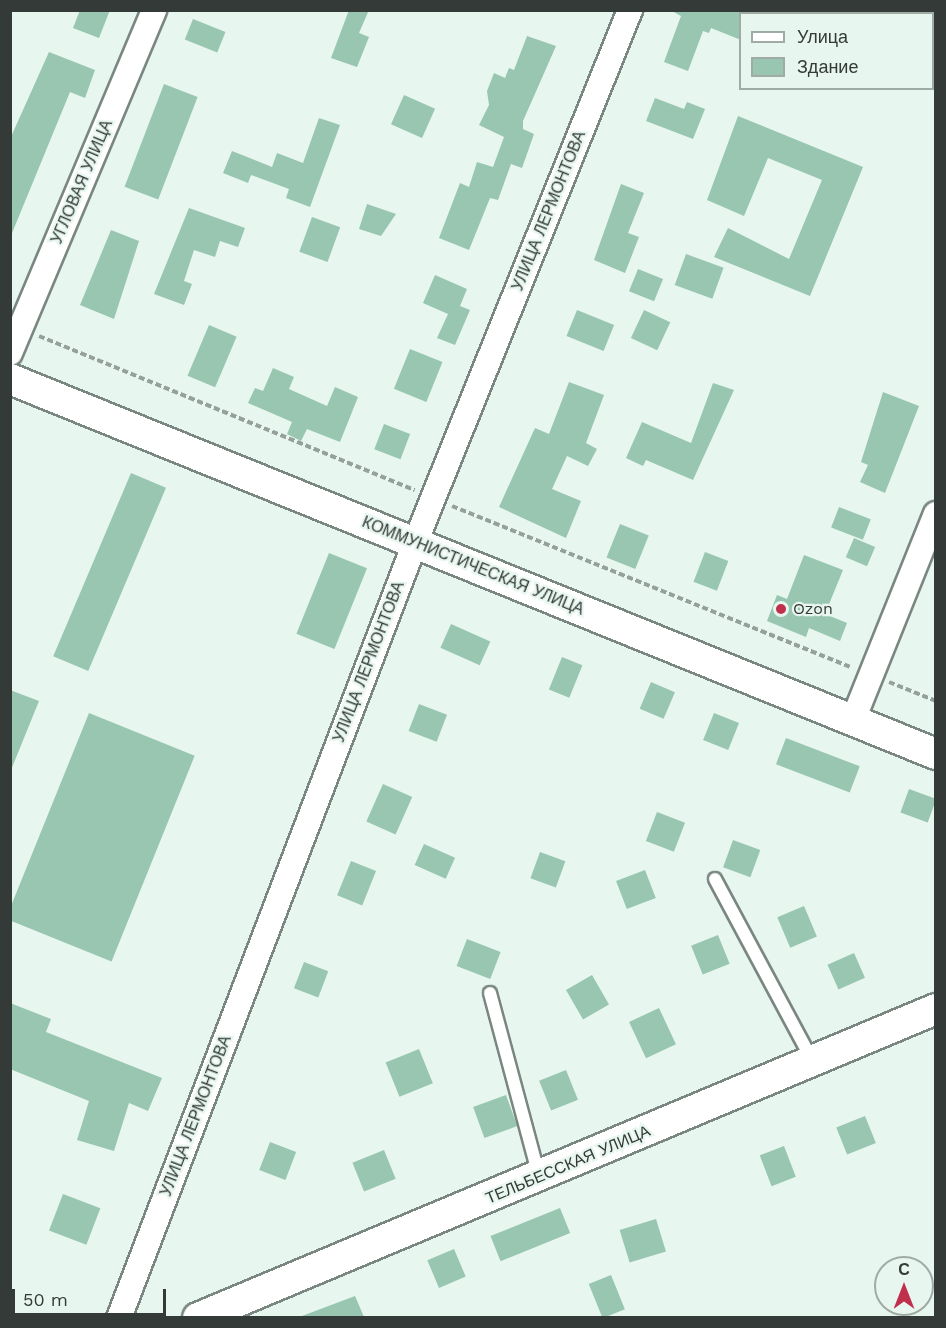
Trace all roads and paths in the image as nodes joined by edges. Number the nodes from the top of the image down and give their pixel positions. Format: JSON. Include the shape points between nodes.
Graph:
{"nodes":[{"id":1,"x":154,"y":10,"type":"edge"},
{"id":2,"x":630,"y":10,"type":"edge"},
{"id":3,"x":21,"y":328,"type":"junction"},
{"id":4,"x":10,"y":353,"type":"edge"},
{"id":5,"x":10,"y":379,"type":"edge"},
{"id":6,"x":433,"y":498,"type":"junction"},
{"id":7,"x":936,"y":514,"type":"edge"},
{"id":8,"x":415,"y":543,"type":"junction"},
{"id":9,"x":871,"y":675,"type":"junction"},
{"id":10,"x":936,"y":701,"type":"edge"},
{"id":11,"x":853,"y":720,"type":"junction"},
{"id":12,"x":936,"y":754,"type":"edge"},
{"id":13,"x":715,"y":879,"type":"dead end"},
{"id":14,"x":490,"y":993,"type":"dead end"},
{"id":15,"x":936,"y":1009,"type":"edge"},
{"id":16,"x":812,"y":1061,"type":"junction"},
{"id":17,"x":540,"y":1177,"type":"junction"},
{"id":18,"x":119,"y":1317,"type":"edge"},
{"id":19,"x":198,"y":1317,"type":"edge"}],
"edges":[{"from":1,"to":3,"type":"street","name":"УГЛОВАЯ УЛИЦА"},
{"from":2,"to":6,"type":"street","name":"УЛИЦА ЛЕРМОНТОВА"},
{"from":3,"to":4,"type":"street","name":"УГЛОВАЯ УЛИЦА"},
{"from":3,"to":6,"type":"path"},
{"from":5,"to":8,"type":"street","name":"КОММУНИСТИЧЕСКАЯ УЛИЦА"},
{"from":6,"to":8,"type":"street","name":"УЛИЦА ЛЕРМОНТОВА"},
{"from":6,"to":9,"type":"path"},
{"from":7,"to":9,"type":"street"},
{"from":8,"to":11,"type":"street","name":"КОММУНИСТИЧЕСКАЯ УЛИЦА"},
{"from":8,"to":18,"type":"street","name":"УЛИЦА ЛЕРМОНТОВА"},
{"from":9,"to":10,"type":"path"},
{"from":9,"to":11,"type":"street"},
{"from":11,"to":12,"type":"street","name":"КОММУНИСТИЧЕСКАЯ УЛИЦА"},
{"from":13,"to":16,"type":"lane"},
{"from":14,"to":17,"type":"lane"},
{"from":15,"to":16,"type":"street","name":"ТЕЛЬБЕССКАЯ УЛИЦА"},
{"from":16,"to":17,"type":"street","name":"ТЕЛЬБЕССКАЯ УЛИЦА"},
{"from":17,"to":19,"type":"street","name":"ТЕЛЬБЕССКАЯ УЛИЦА"}]}
